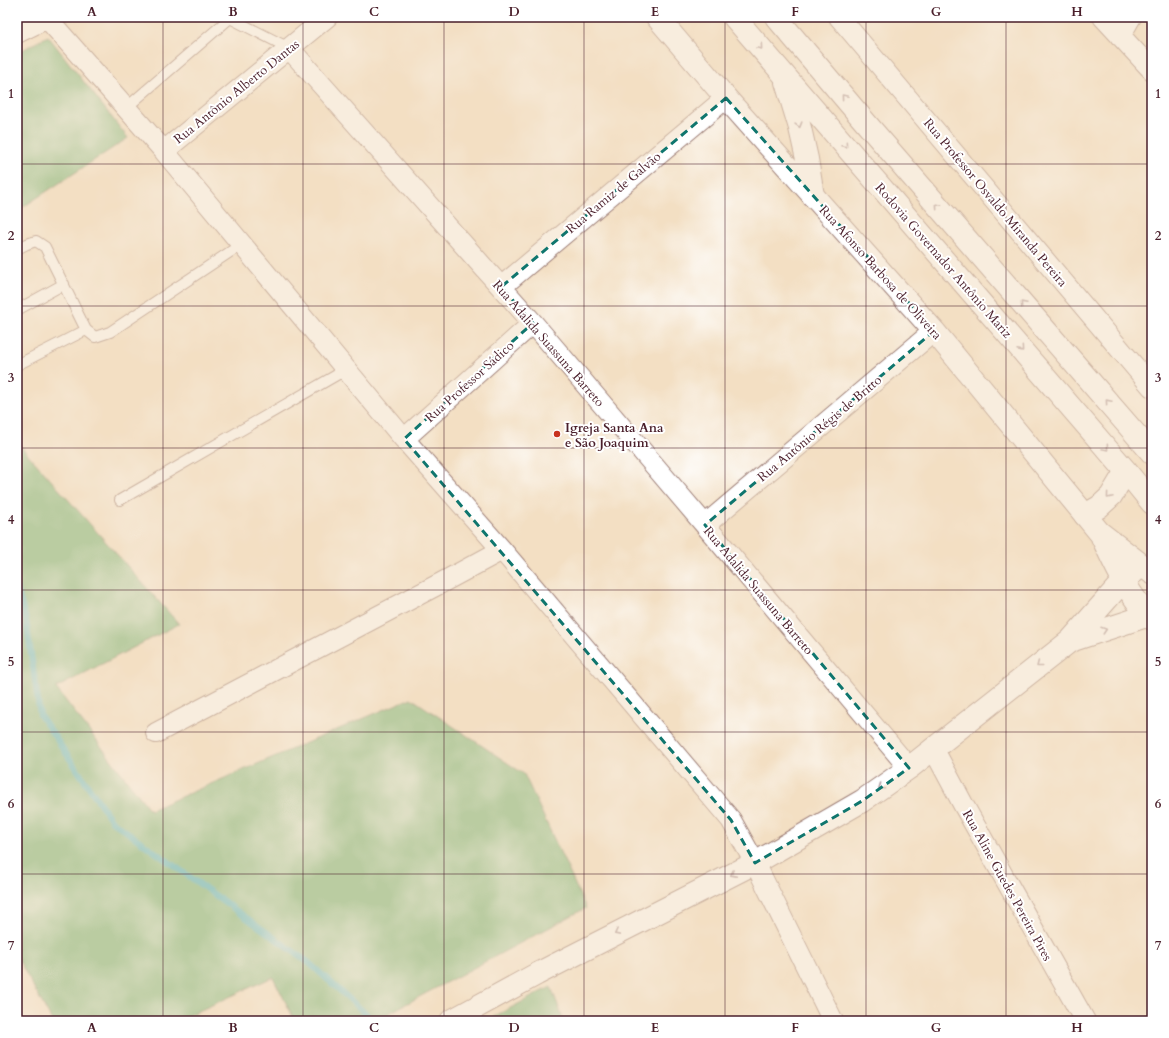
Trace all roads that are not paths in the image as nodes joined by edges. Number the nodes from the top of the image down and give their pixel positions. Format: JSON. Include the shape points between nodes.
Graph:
{"nodes":[{"id":1,"x":46,"y":17,"type":"edge"},
{"id":2,"x":327,"y":17,"type":"edge"},
{"id":3,"x":657,"y":17,"type":"edge"},
{"id":4,"x":734,"y":17,"type":"edge"},
{"id":5,"x":776,"y":17,"type":"edge"},
{"id":6,"x":839,"y":17,"type":"edge"},
{"id":7,"x":1103,"y":17,"type":"edge"},
{"id":8,"x":1132,"y":17,"type":"edge"},
{"id":9,"x":229,"y":18,"type":"edge"},
{"id":10,"x":17,"y":32,"type":"edge"},
{"id":11,"x":1120,"y":36,"type":"junction"},
{"id":12,"x":288,"y":48,"type":"junction"},
{"id":13,"x":1149,"y":62,"type":"edge"},
{"id":14,"x":784,"y":75,"type":"junction"},
{"id":15,"x":726,"y":98,"type":"junction"},
{"id":16,"x":126,"y":108,"type":"junction"},
{"id":17,"x":164,"y":151,"type":"junction"},
{"id":18,"x":813,"y":196,"type":"junction"},
{"id":19,"x":242,"y":244,"type":"junction"},
{"id":20,"x":17,"y":249,"type":"edge"},
{"id":21,"x":64,"y":284,"type":"junction"},
{"id":22,"x":501,"y":287,"type":"junction"},
{"id":23,"x":17,"y":310,"type":"edge"},
{"id":24,"x":533,"y":323,"type":"junction"},
{"id":25,"x":86,"y":330,"type":"junction"},
{"id":26,"x":934,"y":331,"type":"junction"},
{"id":27,"x":17,"y":365,"type":"edge"},
{"id":28,"x":347,"y":369,"type":"junction"},
{"id":29,"x":1152,"y":387,"type":"edge"},
{"id":30,"x":404,"y":439,"type":"junction"},
{"id":31,"x":1152,"y":453,"type":"edge"},
{"id":32,"x":1126,"y":471,"type":"junction"},
{"id":33,"x":120,"y":500,"type":"dead end"},
{"id":34,"x":1152,"y":503,"type":"edge"},
{"id":35,"x":1085,"y":515,"type":"junction"},
{"id":36,"x":705,"y":525,"type":"junction"},
{"id":37,"x":1100,"y":532,"type":"junction"},
{"id":38,"x":502,"y":550,"type":"junction"},
{"id":39,"x":1148,"y":570,"type":"edge"},
{"id":40,"x":1123,"y":581,"type":"junction"},
{"id":41,"x":1151,"y":616,"type":"edge"},
{"id":42,"x":1070,"y":640,"type":"junction"},
{"id":43,"x":156,"y":733,"type":"dead end"},
{"id":44,"x":933,"y":748,"type":"junction"},
{"id":45,"x":909,"y":768,"type":"junction"},
{"id":46,"x":755,"y":863,"type":"junction"},
{"id":47,"x":451,"y":1021,"type":"edge"},
{"id":48,"x":833,"y":1021,"type":"edge"},
{"id":49,"x":1085,"y":1021,"type":"edge"}],
"edges":[{"from":1,"to":10,"type":"main road"},
{"from":1,"to":16,"type":"street"},
{"from":2,"to":12,"type":"street","name":"Rua Antônio Alberto Dantas"},
{"from":3,"to":15,"type":"main road","name":"Rua Afonso Barbosa de Oliveira"},
{"from":4,"to":14,"type":"main road","name":"Rodovia Governador Antônio Mariz","one_way":true},
{"from":31,"to":5,"type":"main road","one_way":true},
{"from":6,"to":29,"type":"street","name":"Rua Professor Osvaldo Miranda Pereira"},
{"from":7,"to":11,"type":"street"},
{"from":8,"to":11,"type":"street"},
{"from":9,"to":12,"type":"lane","name":"Rua Adalida Suassuna Barreto"},
{"from":9,"to":16,"type":"lane"},
{"from":11,"to":13,"type":"street"},
{"from":12,"to":17,"type":"street","name":"Rua Antônio Alberto Dantas"},
{"from":12,"to":22,"type":"street","name":"Rua Adalida Suassuna Barreto"},
{"from":14,"to":18,"type":"main road","one_way":true,"via":[[806,153]]},
{"from":14,"to":32,"type":"main road","name":"Rodovia Governador Antônio Mariz","one_way":true},
{"from":15,"to":18,"type":"main road","name":"Rua Afonso Barbosa de Oliveira"},
{"from":15,"to":22,"type":"street","name":"Rua Ramiz de Galvão"},
{"from":16,"to":17,"type":"street"},
{"from":17,"to":19,"type":"street"},
{"from":18,"to":26,"type":"main road","name":"Rua Afonso Barbosa de Oliveira"},
{"from":19,"to":25,"type":"lane","via":[[110,332],[95,337]]},
{"from":19,"to":28,"type":"street"},
{"from":20,"to":21,"type":"lane","via":[[36,241],[45,247]]},
{"from":21,"to":23,"type":"lane"},
{"from":21,"to":25,"type":"lane"},
{"from":22,"to":24,"type":"street","name":"Rua Adalida Suassuna Barreto"},
{"from":24,"to":30,"type":"street","name":"Rua Professor Sádico"},
{"from":24,"to":36,"type":"street","name":"Rua Adalida Suassuna Barreto"},
{"from":25,"to":27,"type":"lane"},
{"from":26,"to":35,"type":"main road","name":"Rua Afonso Barbosa de Oliveira"},
{"from":26,"to":36,"type":"street","name":"Rua Antônio Régis de Britto"},
{"from":28,"to":30,"type":"street"},
{"from":28,"to":33,"type":"lane"},
{"from":30,"to":38,"type":"street"},
{"from":32,"to":34,"type":"main road","name":"Rodovia Governador Antônio Mariz"},
{"from":32,"to":35,"type":"main road","one_way":true,"via":[[1111,496]]},
{"from":35,"to":37,"type":"main road","name":"Rua Afonso Barbosa de Oliveira"},
{"from":36,"to":45,"type":"street","name":"Rua Adalida Suassuna Barreto"},
{"from":37,"to":39,"type":"main road"},
{"from":37,"to":40,"type":"main road"},
{"from":38,"to":43,"type":"street"},
{"from":38,"to":46,"type":"street","via":[[731,820]]},
{"from":39,"to":40,"type":"main road","via":[[1139,568]]},
{"from":40,"to":41,"type":"main road","via":[[1138,604]]},
{"from":40,"to":42,"type":"main road"},
{"from":42,"to":41,"type":"main road","one_way":true},
{"from":42,"to":44,"type":"main road","one_way":true},
{"from":44,"to":45,"type":"main road"},
{"from":44,"to":49,"type":"street","name":"Rua Aline Guedes Pereira Pires"},
{"from":45,"to":46,"type":"main road","one_way":true,"via":[[862,801]]},
{"from":46,"to":47,"type":"main road","one_way":true,"via":[[537,974]]},
{"from":46,"to":48,"type":"street"}]}
